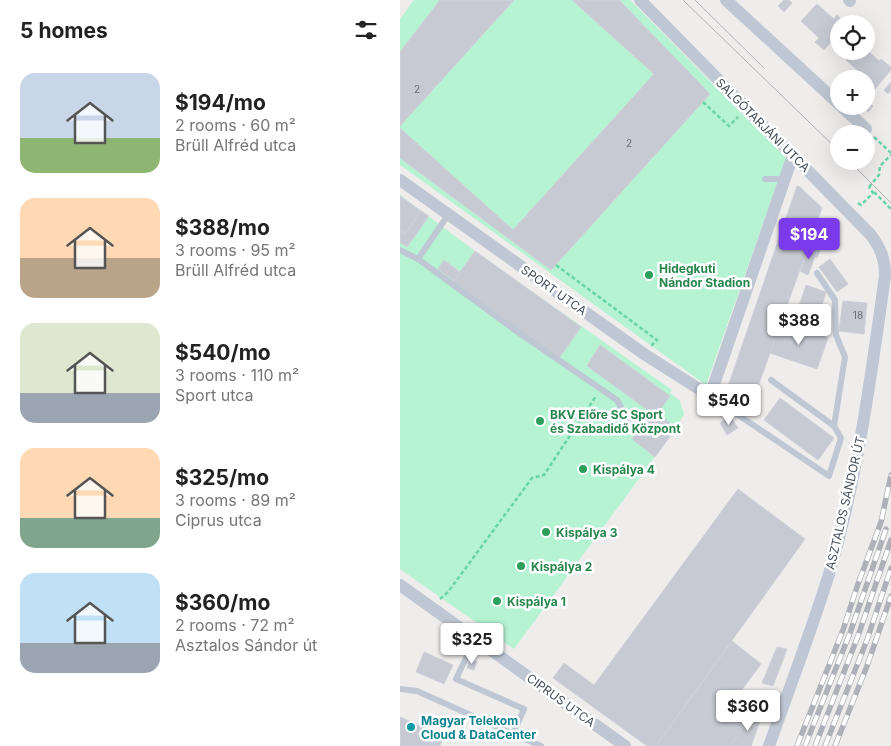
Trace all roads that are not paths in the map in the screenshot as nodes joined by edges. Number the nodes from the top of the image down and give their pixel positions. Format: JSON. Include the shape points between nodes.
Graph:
{"nodes":[{"id":1,"x":640,"y":0,"type":"edge"},
{"id":2,"x":726,"y":0,"type":"edge"},
{"id":3,"x":830,"y":96,"type":"edge"},
{"id":4,"x":851,"y":115,"type":"edge"},
{"id":5,"x":862,"y":125,"type":"edge"},
{"id":6,"x":793,"y":155,"type":"junction"},
{"id":7,"x":764,"y":179,"type":"dead end"},
{"id":8,"x":785,"y":179,"type":"junction"},
{"id":9,"x":400,"y":180,"type":"edge"},
{"id":10,"x":448,"y":215,"type":"junction"},
{"id":11,"x":400,"y":250,"type":"edge"},
{"id":12,"x":882,"y":253,"type":"joint"},
{"id":13,"x":418,"y":259,"type":"junction"},
{"id":14,"x":817,"y":273,"type":"dead end"},
{"id":15,"x":771,"y":380,"type":"dead end"},
{"id":16,"x":710,"y":396,"type":"junction"},
{"id":17,"x":636,"y":425,"type":"dead end"},
{"id":18,"x":834,"y":426,"type":"junction"},
{"id":19,"x":400,"y":586,"type":"edge"},
{"id":20,"x":475,"y":639,"type":"junction"},
{"id":21,"x":400,"y":689,"type":"edge"},
{"id":22,"x":513,"y":734,"type":"junction"},
{"id":23,"x":541,"y":746,"type":"edge"},
{"id":24,"x":625,"y":746,"type":"edge"},
{"id":25,"x":769,"y":746,"type":"edge"}],
"edges":[{"from":1,"to":6,"type":"street","name":"SALGÓTARJÁNI UTCA"},
{"from":2,"to":3,"type":"street"},
{"from":4,"to":5,"type":"street"},
{"from":6,"to":8,"type":"street"},
{"from":6,"to":12,"type":"street","name":"SALGÓTARJÁNI UTCA","via":[[870,234]]},
{"from":7,"to":8,"type":"lane"},
{"from":8,"to":16,"type":"street"},
{"from":9,"to":10,"type":"street","name":"SPORT UTCA"},
{"from":10,"to":13,"type":"lane"},
{"from":10,"to":16,"type":"street","name":"SPORT UTCA","via":[[644,354]]},
{"from":11,"to":13,"type":"lane"},
{"from":12,"to":25,"type":"street","name":"ASZTALOS SÁNDOR ÚT","via":[[885,276],[870,386],[848,498],[829,574]]},
{"from":13,"to":17,"type":"lane","via":[[617,400],[625,415]]},
{"from":14,"to":18,"type":"lane","via":[[835,300],[836,335],[845,357]]},
{"from":15,"to":18,"type":"lane"},
{"from":16,"to":18,"type":"lane","via":[[828,476],[841,438]]},
{"from":19,"to":20,"type":"street","name":"CIPRUS UTCA"},
{"from":20,"to":22,"type":"lane","via":[[456,679],[524,710]]},
{"from":20,"to":24,"type":"street","name":"CIPRUS UTCA"},
{"from":21,"to":22,"type":"lane","via":[[417,691]]},
{"from":22,"to":23,"type":"lane"}]}
